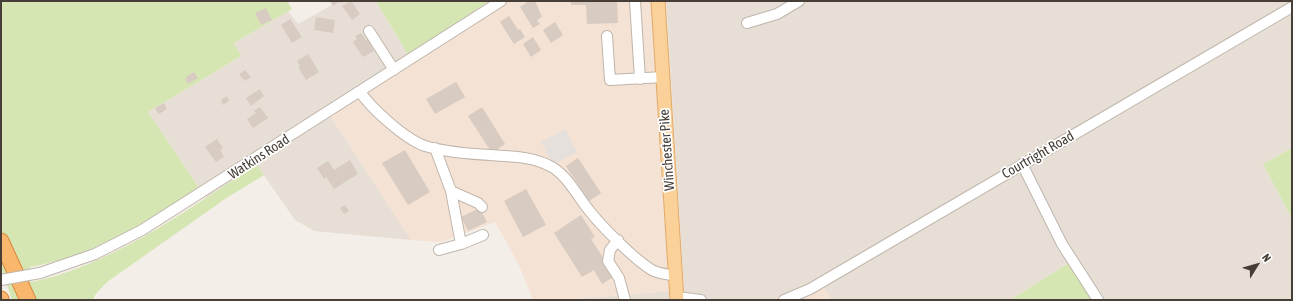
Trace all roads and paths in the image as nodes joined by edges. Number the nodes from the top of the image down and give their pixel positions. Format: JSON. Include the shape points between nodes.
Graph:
{"nodes":[{"id":1,"x":501,"y":1,"type":"edge"},
{"id":2,"x":635,"y":1,"type":"edge"},
{"id":3,"x":658,"y":1,"type":"edge"},
{"id":4,"x":799,"y":1,"type":"edge"},
{"id":5,"x":1292,"y":7,"type":"edge"},
{"id":6,"x":748,"y":23,"type":"dead end"},
{"id":7,"x":370,"y":32,"type":"dead end"},
{"id":8,"x":607,"y":36,"type":"dead end"},
{"id":9,"x":394,"y":70,"type":"junction"},
{"id":10,"x":663,"y":77,"type":"junction"},
{"id":11,"x":640,"y":78,"type":"junction"},
{"id":12,"x":360,"y":92,"type":"junction"},
{"id":13,"x":435,"y":148,"type":"junction"},
{"id":14,"x":1022,"y":164,"type":"junction"},
{"id":15,"x":451,"y":191,"type":"junction"},
{"id":16,"x":482,"y":207,"type":"dead end"},
{"id":17,"x":483,"y":235,"type":"dead end"},
{"id":18,"x":618,"y":240,"type":"junction"},
{"id":19,"x":1,"y":241,"type":"edge"},
{"id":20,"x":461,"y":244,"type":"junction"},
{"id":21,"x":439,"y":250,"type":"dead end"},
{"id":22,"x":676,"y":276,"type":"junction"},
{"id":23,"x":1,"y":280,"type":"edge"},
{"id":24,"x":677,"y":299,"type":"edge"},
{"id":25,"x":28,"y":300,"type":"edge"},
{"id":26,"x":625,"y":300,"type":"edge"},
{"id":27,"x":701,"y":300,"type":"edge"},
{"id":28,"x":784,"y":300,"type":"edge"},
{"id":29,"x":1098,"y":300,"type":"edge"}],
"edges":[{"from":1,"to":9,"type":"street","name":"Watkins Road"},
{"from":2,"to":11,"type":"street"},
{"from":3,"to":10,"type":"main road","name":"Winchester Pike"},
{"from":4,"to":6,"type":"street","via":[[777,14]]},
{"from":5,"to":14,"type":"street","name":"Courtright Road"},
{"from":7,"to":9,"type":"street"},
{"from":8,"to":11,"type":"street","via":[[610,80]]},
{"from":9,"to":12,"type":"street","name":"Watkins Road"},
{"from":10,"to":11,"type":"street"},
{"from":10,"to":22,"type":"main road","name":"Winchester Pike"},
{"from":12,"to":13,"type":"street","via":[[386,120],[407,136]]},
{"from":12,"to":23,"type":"street","name":"Watkins Road","bridge":true,"via":[[142,230],[95,254],[40,273]]},
{"from":13,"to":15,"type":"street"},
{"from":13,"to":18,"type":"street","via":[[520,157],[546,164],[557,170],[589,211]]},
{"from":14,"to":28,"type":"street","name":"Courtright Road","via":[[810,289]]},
{"from":14,"to":29,"type":"street","via":[[1062,244]]},
{"from":15,"to":16,"type":"street"},
{"from":15,"to":20,"type":"street"},
{"from":17,"to":20,"type":"street"},
{"from":18,"to":22,"type":"street","via":[[652,270]]},
{"from":18,"to":26,"type":"street","via":[[610,250],[608,261],[619,278]]},
{"from":19,"to":25,"type":"highway"},
{"from":20,"to":21,"type":"street"},
{"from":22,"to":24,"type":"main road","name":"Winchester Pike"},
{"from":24,"to":27,"type":"street"}]}
